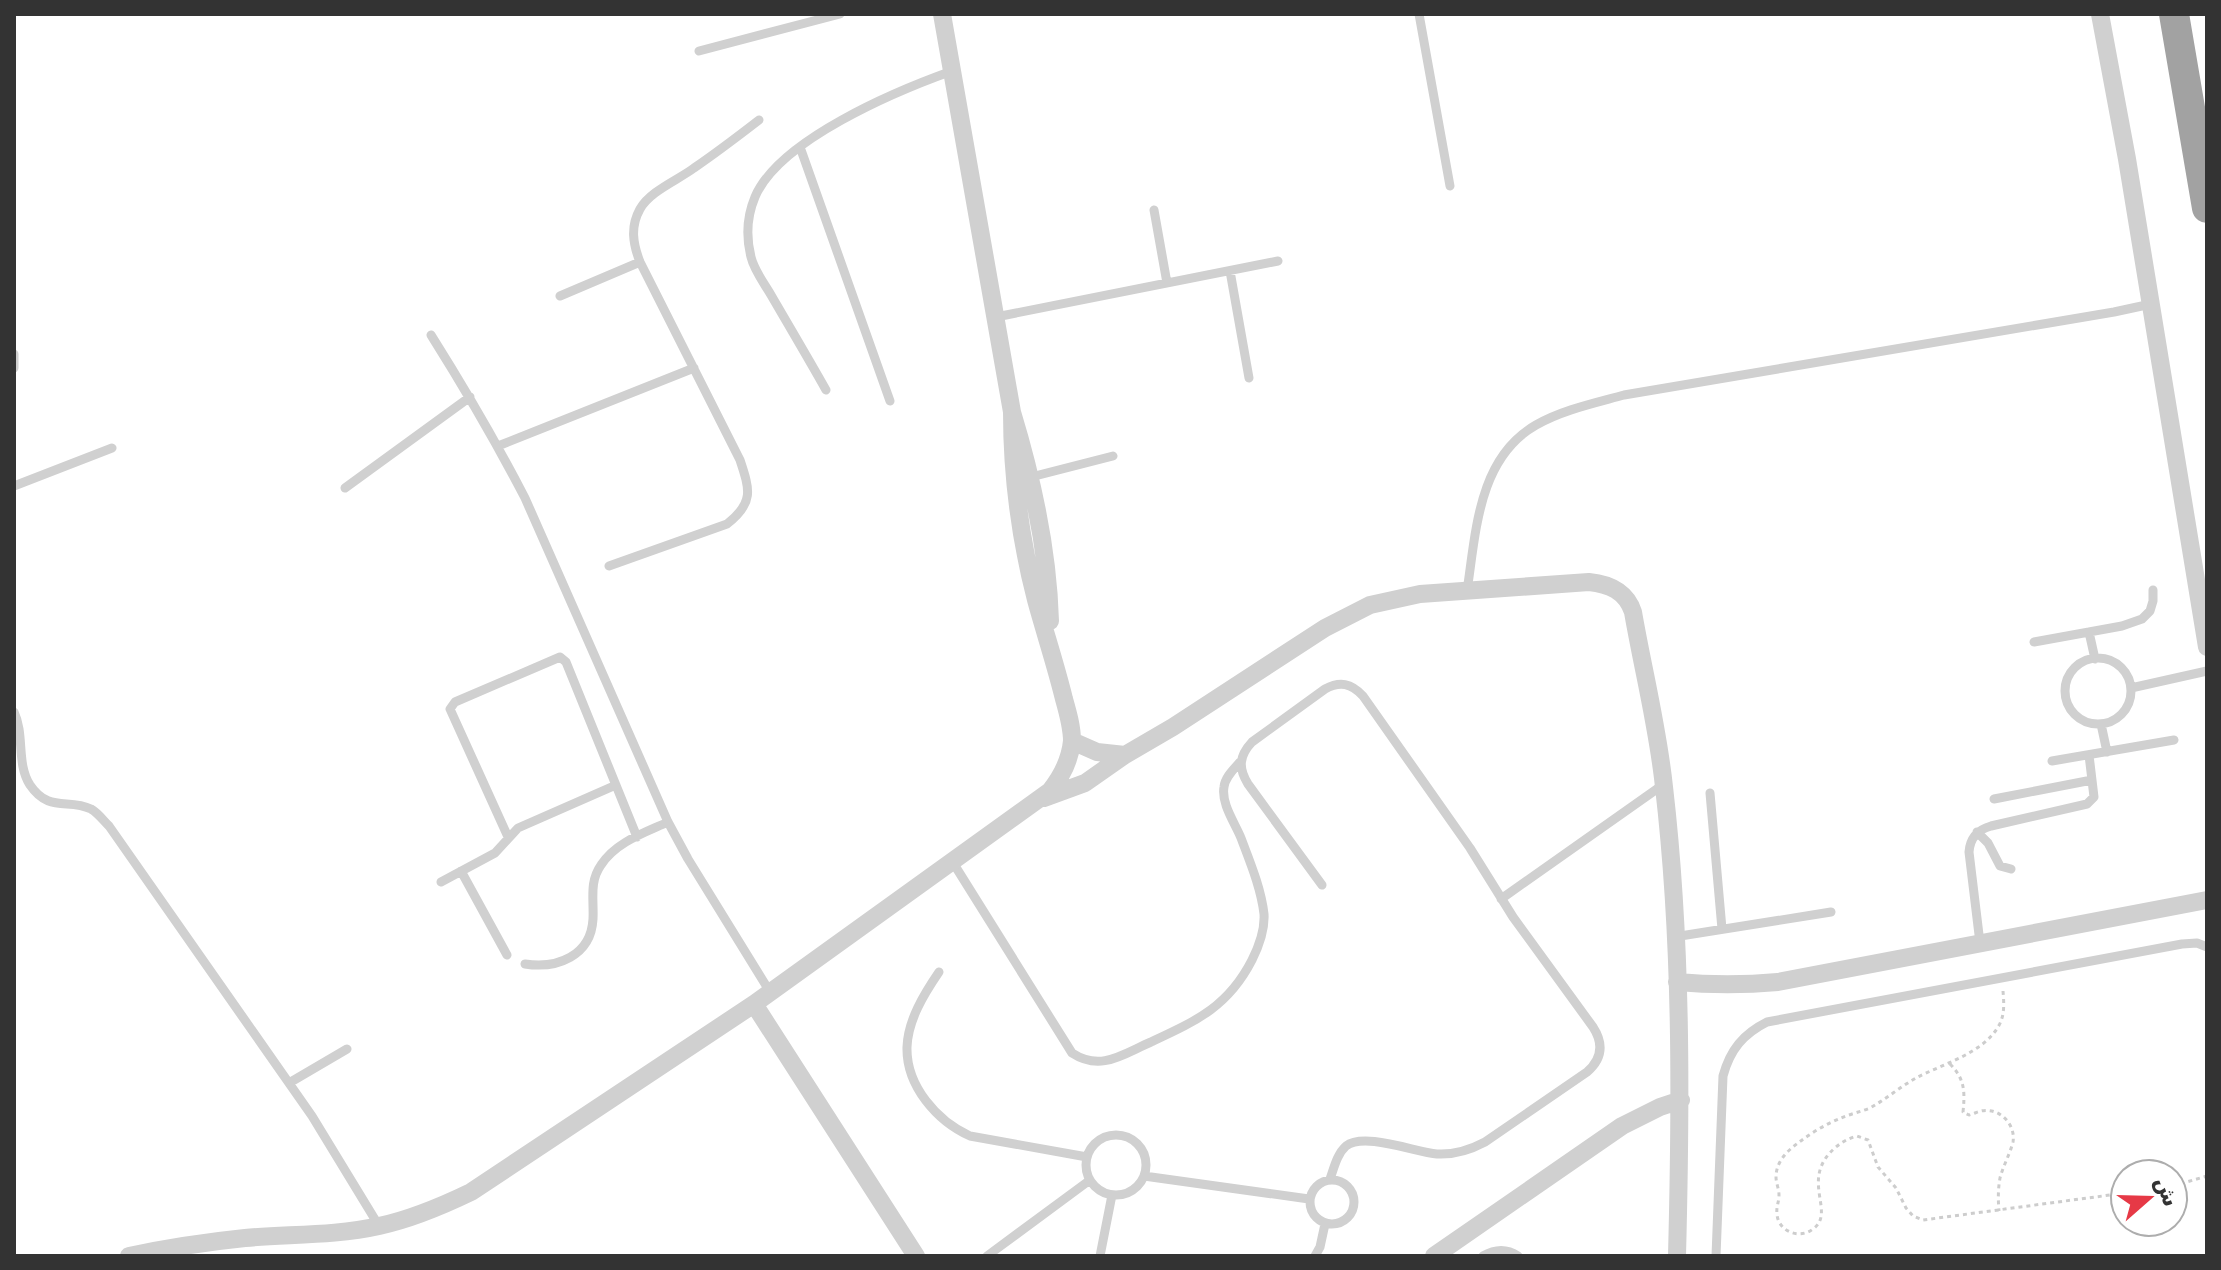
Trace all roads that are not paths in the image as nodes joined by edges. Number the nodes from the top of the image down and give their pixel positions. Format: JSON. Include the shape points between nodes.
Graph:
{"nodes":[{"id":1,"x":840,"y":14,"type":"edge"},
{"id":2,"x":942,"y":14,"type":"edge"},
{"id":3,"x":1419,"y":14,"type":"edge"},
{"id":4,"x":2100,"y":14,"type":"edge"},
{"id":5,"x":2174,"y":14,"type":"edge"},
{"id":6,"x":799,"y":19,"type":"edge"},
{"id":7,"x":699,"y":51,"type":"dead end"},
{"id":8,"x":952,"y":71,"type":"junction"},
{"id":9,"x":759,"y":120,"type":"dead end"},
{"id":10,"x":800,"y":147,"type":"junction"},
{"id":11,"x":1450,"y":186,"type":"dead end"},
{"id":12,"x":2207,"y":208,"type":"edge"},
{"id":13,"x":1154,"y":210,"type":"dead end"},
{"id":14,"x":1278,"y":261,"type":"dead end"},
{"id":15,"x":640,"y":262,"type":"junction"},
{"id":16,"x":1230,"y":271,"type":"junction"},
{"id":17,"x":1167,"y":283,"type":"junction"},
{"id":18,"x":560,"y":296,"type":"dead end"},
{"id":19,"x":2151,"y":304,"type":"junction"},
{"id":20,"x":996,"y":317,"type":"junction"},
{"id":21,"x":431,"y":335,"type":"dead end"},
{"id":22,"x":14,"y":354,"type":"edge"},
{"id":23,"x":14,"y":368,"type":"edge"},
{"id":24,"x":694,"y":368,"type":"junction"},
{"id":25,"x":1249,"y":378,"type":"dead end"},
{"id":26,"x":826,"y":390,"type":"dead end"},
{"id":27,"x":470,"y":397,"type":"junction"},
{"id":28,"x":890,"y":401,"type":"dead end"},
{"id":29,"x":1012,"y":412,"type":"junction"},
{"id":30,"x":498,"y":446,"type":"junction"},
{"id":31,"x":112,"y":448,"type":"dead end"},
{"id":32,"x":1113,"y":456,"type":"dead end"},
{"id":33,"x":1031,"y":477,"type":"junction"},
{"id":34,"x":14,"y":486,"type":"edge"},
{"id":35,"x":345,"y":488,"type":"dead end"},
{"id":36,"x":609,"y":566,"type":"dead end"},
{"id":37,"x":2153,"y":590,"type":"dead end"},
{"id":38,"x":1467,"y":591,"type":"junction"},
{"id":39,"x":2089,"y":632,"type":"junction"},
{"id":40,"x":2034,"y":642,"type":"dead end"},
{"id":41,"x":1051,"y":644,"type":"junction"},
{"id":42,"x":2207,"y":647,"type":"edge"},
{"id":43,"x":2095,"y":659,"type":"junction"},
{"id":44,"x":2207,"y":671,"type":"edge"},
{"id":45,"x":2131,"y":688,"type":"junction"},
{"id":46,"x":14,"y":712,"type":"edge"},
{"id":47,"x":2101,"y":724,"type":"junction"},
{"id":48,"x":2174,"y":740,"type":"dead end"},
{"id":49,"x":1072,"y":741,"type":"junction"},
{"id":50,"x":2107,"y":752,"type":"junction"},
{"id":51,"x":1125,"y":755,"type":"junction"},
{"id":52,"x":2089,"y":755,"type":"junction"},
{"id":53,"x":2052,"y":761,"type":"dead end"},
{"id":54,"x":1240,"y":762,"type":"junction"},
{"id":55,"x":2092,"y":780,"type":"junction"},
{"id":56,"x":1664,"y":784,"type":"junction"},
{"id":57,"x":616,"y":785,"type":"junction"},
{"id":58,"x":1710,"y":793,"type":"dead end"},
{"id":59,"x":1039,"y":799,"type":"junction"},
{"id":60,"x":1994,"y":799,"type":"dead end"},
{"id":61,"x":668,"y":822,"type":"junction"},
{"id":62,"x":1977,"y":832,"type":"junction"},
{"id":63,"x":508,"y":837,"type":"junction"},
{"id":64,"x":637,"y":837,"type":"junction"},
{"id":65,"x":952,"y":861,"type":"junction"},
{"id":66,"x":2011,"y":869,"type":"dead end"},
{"id":67,"x":461,"y":871,"type":"junction"},
{"id":68,"x":441,"y":882,"type":"dead end"},
{"id":69,"x":1322,"y":885,"type":"dead end"},
{"id":70,"x":1501,"y":899,"type":"junction"},
{"id":71,"x":2207,"y":900,"type":"edge"},
{"id":72,"x":1831,"y":912,"type":"dead end"},
{"id":73,"x":1722,"y":929,"type":"junction"},
{"id":74,"x":1674,"y":937,"type":"junction"},
{"id":75,"x":1980,"y":943,"type":"junction"},
{"id":76,"x":2207,"y":947,"type":"edge"},
{"id":77,"x":507,"y":955,"type":"dead end"},
{"id":78,"x":525,"y":964,"type":"dead end"},
{"id":79,"x":939,"y":972,"type":"dead end"},
{"id":80,"x":1677,"y":982,"type":"junction"},
{"id":81,"x":770,"y":992,"type":"junction"},
{"id":82,"x":754,"y":1004,"type":"junction"},
{"id":83,"x":347,"y":1049,"type":"dead end"},
{"id":84,"x":289,"y":1083,"type":"junction"},
{"id":85,"x":1681,"y":1100,"type":"junction"},
{"id":86,"x":1087,"y":1157,"type":"junction"},
{"id":87,"x":1144,"y":1176,"type":"junction"},
{"id":88,"x":1330,"y":1179,"type":"junction"},
{"id":89,"x":1090,"y":1180,"type":"junction"},
{"id":90,"x":1112,"y":1195,"type":"junction"},
{"id":91,"x":1309,"y":1199,"type":"junction"},
{"id":92,"x":1325,"y":1224,"type":"junction"},
{"id":93,"x":379,"y":1226,"type":"junction"},
{"id":94,"x":245,"y":1247,"type":"edge"},
{"id":95,"x":129,"y":1256,"type":"edge"},
{"id":96,"x":916,"y":1256,"type":"edge"},
{"id":97,"x":987,"y":1256,"type":"edge"},
{"id":98,"x":1100,"y":1256,"type":"edge"},
{"id":99,"x":1315,"y":1256,"type":"edge"},
{"id":100,"x":1434,"y":1256,"type":"edge"},
{"id":101,"x":1483,"y":1256,"type":"edge"},
{"id":102,"x":1518,"y":1256,"type":"edge"},
{"id":103,"x":1677,"y":1256,"type":"edge"},
{"id":104,"x":1716,"y":1256,"type":"edge"}],
"edges":[{"from":1,"to":6,"type":"lane"},
{"from":2,"to":8,"type":"street"},
{"from":3,"to":11,"type":"lane"},
{"from":4,"to":19,"type":"street"},
{"from":5,"to":12,"type":"highway"},
{"from":6,"to":7,"type":"lane"},
{"from":8,"to":10,"type":"lane","via":[[862,108]]},
{"from":8,"to":20,"type":"street"},
{"from":9,"to":15,"type":"lane","via":[[641,207],[633,225]]},
{"from":10,"to":26,"type":"lane","via":[[755,196],[747,227],[751,259]]},
{"from":10,"to":28,"type":"lane"},
{"from":13,"to":17,"type":"lane"},
{"from":14,"to":16,"type":"lane"},
{"from":15,"to":18,"type":"lane"},
{"from":15,"to":24,"type":"lane"},
{"from":16,"to":17,"type":"lane"},
{"from":16,"to":25,"type":"lane"},
{"from":17,"to":20,"type":"lane"},
{"from":19,"to":38,"type":"lane","via":[[1624,395],[1535,425],[1495,466],[1484,494]]},
{"from":19,"to":42,"type":"street"},
{"from":20,"to":29,"type":"street"},
{"from":21,"to":27,"type":"lane"},
{"from":22,"to":23,"type":"lane"},
{"from":24,"to":30,"type":"lane"},
{"from":24,"to":36,"type":"lane","via":[[740,460],[748,496],[727,524]]},
{"from":27,"to":30,"type":"lane"},
{"from":27,"to":35,"type":"lane"},
{"from":29,"to":33,"type":"street"},
{"from":29,"to":41,"type":"street","via":[[1019,526]]},
{"from":30,"to":61,"type":"lane"},
{"from":31,"to":34,"type":"lane"},
{"from":32,"to":33,"type":"lane"},
{"from":33,"to":41,"type":"street","via":[[1046,560]]},
{"from":37,"to":39,"type":"lane","via":[[2150,611],[2142,619]]},
{"from":38,"to":51,"type":"street","via":[[1395,598],[1347,615]]},
{"from":38,"to":56,"type":"street","via":[[1589,582],[1619,591],[1633,612]]},
{"from":39,"to":40,"type":"lane"},
{"from":39,"to":43,"type":"lane"},
{"from":41,"to":49,"type":"street"},
{"from":43,"to":45,"type":"lane","via":[[2123,670]]},
{"from":43,"to":47,"type":"lane","via":[[2076,667],[2066,695],[2082,720]]},
{"from":44,"to":45,"type":"lane"},
{"from":45,"to":47,"type":"lane","via":[[2120,716]]},
{"from":46,"to":84,"type":"lane","via":[[31,787],[49,801],[89,808],[100,816]]},
{"from":47,"to":50,"type":"lane"},
{"from":48,"to":50,"type":"lane"},
{"from":49,"to":51,"type":"street","via":[[1097,752]]},
{"from":49,"to":59,"type":"street","via":[[1065,768]]},
{"from":50,"to":52,"type":"lane"},
{"from":51,"to":59,"type":"street","via":[[1085,783]]},
{"from":52,"to":53,"type":"lane"},
{"from":52,"to":55,"type":"lane"},
{"from":54,"to":65,"type":"lane","via":[[1226,779],[1224,798],[1258,887],[1264,915],[1261,942],[1222,1002],[1204,1016],[1112,1059],[1084,1061],[1072,1053]]},
{"from":54,"to":69,"type":"lane","via":[[1248,784]]},
{"from":54,"to":70,"type":"lane","via":[[1252,742],[1325,689],[1334,684],[1355,688]]},
{"from":55,"to":60,"type":"lane"},
{"from":55,"to":62,"type":"lane","via":[[2094,797],[2087,804]]},
{"from":56,"to":70,"type":"lane"},
{"from":56,"to":74,"type":"street"},
{"from":57,"to":63,"type":"lane"},
{"from":57,"to":63,"type":"lane","via":[[563,659],[455,702],[450,709]]},
{"from":57,"to":64,"type":"lane"},
{"from":58,"to":73,"type":"lane"},
{"from":59,"to":65,"type":"street"},
{"from":61,"to":64,"type":"lane"},
{"from":61,"to":81,"type":"lane"},
{"from":62,"to":66,"type":"lane","via":[[2000,866]]},
{"from":62,"to":75,"type":"lane","via":[[1969,852]]},
{"from":63,"to":67,"type":"lane","via":[[495,853]]},
{"from":64,"to":78,"type":"lane","via":[[609,854],[599,868],[593,884],[591,933],[582,947],[556,964]]},
{"from":65,"to":81,"type":"street"},
{"from":67,"to":68,"type":"lane"},
{"from":67,"to":77,"type":"lane"},
{"from":70,"to":88,"type":"lane","via":[[1599,1036],[1595,1066],[1469,1150],[1438,1154],[1361,1140],[1344,1147]]},
{"from":71,"to":75,"type":"street"},
{"from":72,"to":73,"type":"lane"},
{"from":73,"to":74,"type":"lane"},
{"from":74,"to":80,"type":"street"},
{"from":75,"to":80,"type":"street","via":[[1778,982]]},
{"from":76,"to":104,"type":"lane","via":[[2182,944],[1767,1022],[1751,1030],[1728,1059],[1722,1086]]},
{"from":79,"to":86,"type":"lane","via":[[924,994],[907,1047],[911,1073],[924,1097],[955,1130],[970,1136]]},
{"from":80,"to":85,"type":"street"},
{"from":81,"to":82,"type":"street"},
{"from":82,"to":93,"type":"street","via":[[471,1192]]},
{"from":82,"to":96,"type":"street"},
{"from":83,"to":84,"type":"lane"},
{"from":84,"to":93,"type":"lane"},
{"from":85,"to":100,"type":"street","via":[[1622,1126]]},
{"from":85,"to":103,"type":"street"},
{"from":86,"to":87,"type":"lane","via":[[1105,1137],[1119,1135],[1142,1149]]},
{"from":86,"to":89,"type":"lane"},
{"from":87,"to":90,"type":"lane","via":[[1136,1188]]},
{"from":87,"to":91,"type":"lane"},
{"from":88,"to":91,"type":"lane","via":[[1313,1189]]},
{"from":88,"to":92,"type":"lane","via":[[1347,1185],[1355,1200],[1349,1217]]},
{"from":89,"to":90,"type":"lane"},
{"from":89,"to":97,"type":"lane"},
{"from":90,"to":98,"type":"lane"},
{"from":91,"to":92,"type":"lane","via":[[1310,1209]]},
{"from":92,"to":99,"type":"lane"},
{"from":93,"to":94,"type":"street"},
{"from":94,"to":95,"type":"street","via":[[166,1249]]},
{"from":101,"to":102,"type":"lane","via":[[1504,1250]]}]}
